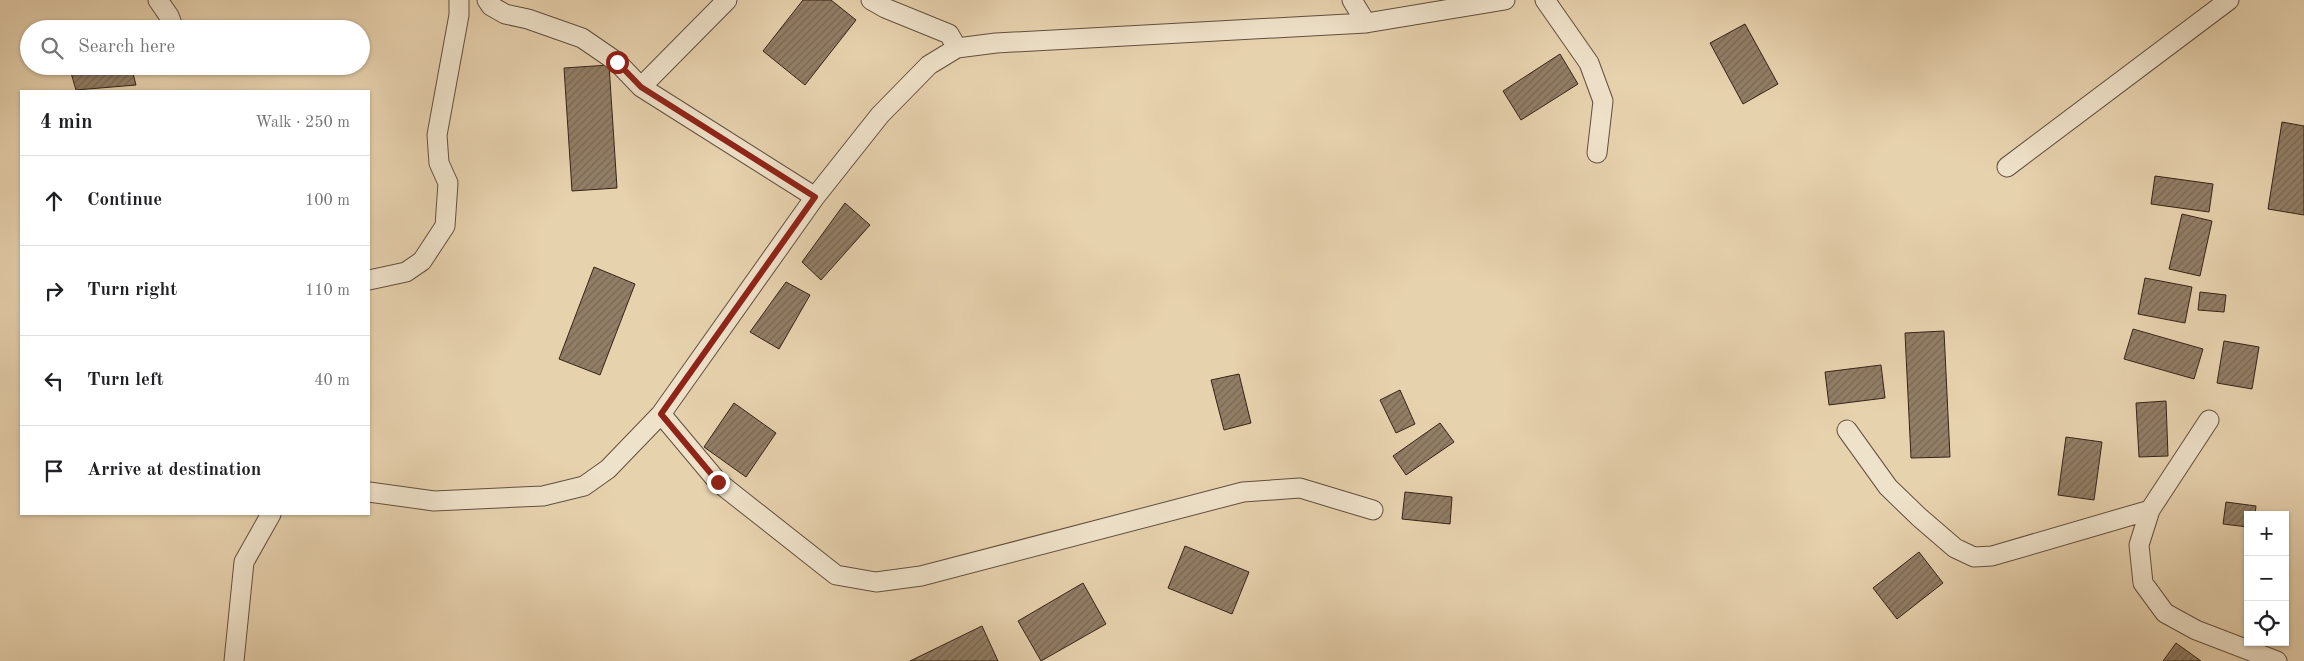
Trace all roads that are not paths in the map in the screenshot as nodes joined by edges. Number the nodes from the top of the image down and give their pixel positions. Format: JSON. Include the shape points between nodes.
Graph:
{"nodes":[{"id":1,"x":158,"y":0,"type":"edge"},
{"id":2,"x":459,"y":0,"type":"edge"},
{"id":3,"x":487,"y":0,"type":"edge"},
{"id":4,"x":727,"y":0,"type":"edge"},
{"id":5,"x":871,"y":0,"type":"edge"},
{"id":6,"x":1352,"y":0,"type":"edge"},
{"id":7,"x":1505,"y":0,"type":"edge"},
{"id":8,"x":1545,"y":0,"type":"edge"},
{"id":9,"x":2229,"y":0,"type":"edge"},
{"id":10,"x":171,"y":20,"type":"edge"},
{"id":11,"x":1366,"y":23,"type":"junction"},
{"id":12,"x":957,"y":48,"type":"junction"},
{"id":13,"x":641,"y":87,"type":"junction"},
{"id":14,"x":1597,"y":153,"type":"dead end"},
{"id":15,"x":2007,"y":166,"type":"dead end"},
{"id":16,"x":815,"y":197,"type":"junction"},
{"id":17,"x":370,"y":280,"type":"edge"},
{"id":18,"x":661,"y":414,"type":"junction"},
{"id":19,"x":2209,"y":420,"type":"dead end"},
{"id":20,"x":1847,"y":430,"type":"dead end"},
{"id":21,"x":370,"y":492,"type":"edge"},
{"id":22,"x":1372,"y":510,"type":"dead end"},
{"id":23,"x":2150,"y":510,"type":"junction"},
{"id":24,"x":270,"y":515,"type":"edge"},
{"id":25,"x":234,"y":661,"type":"edge"},
{"id":26,"x":2276,"y":661,"type":"edge"}],
"edges":[{"from":1,"to":10,"type":"street"},
{"from":2,"to":17,"type":"street","via":[[437,136],[439,163],[448,183],[445,226],[422,261],[406,272]]},
{"from":3,"to":13,"type":"street","via":[[505,14],[582,38],[617,62]]},
{"from":4,"to":13,"type":"street"},
{"from":5,"to":12,"type":"street","via":[[949,34]]},
{"from":6,"to":11,"type":"street"},
{"from":7,"to":11,"type":"street"},
{"from":8,"to":14,"type":"street","via":[[1589,63],[1603,101]]},
{"from":9,"to":15,"type":"street"},
{"from":11,"to":12,"type":"street","via":[[996,43]]},
{"from":12,"to":16,"type":"street","via":[[929,65],[880,115]]},
{"from":13,"to":16,"type":"street"},
{"from":16,"to":18,"type":"street"},
{"from":18,"to":21,"type":"street","via":[[608,469],[584,486],[543,496],[434,501]]},
{"from":18,"to":22,"type":"street","via":[[718,482],[836,575],[876,582],[921,576],[1243,492],[1300,488]]},
{"from":19,"to":23,"type":"street"},
{"from":20,"to":23,"type":"street","via":[[1888,487],[1956,548],[1974,557],[1992,556]]},
{"from":23,"to":26,"type":"street","via":[[2138,545],[2143,583],[2165,613],[2196,630]]},
{"from":24,"to":25,"type":"street","via":[[244,562]]}]}
